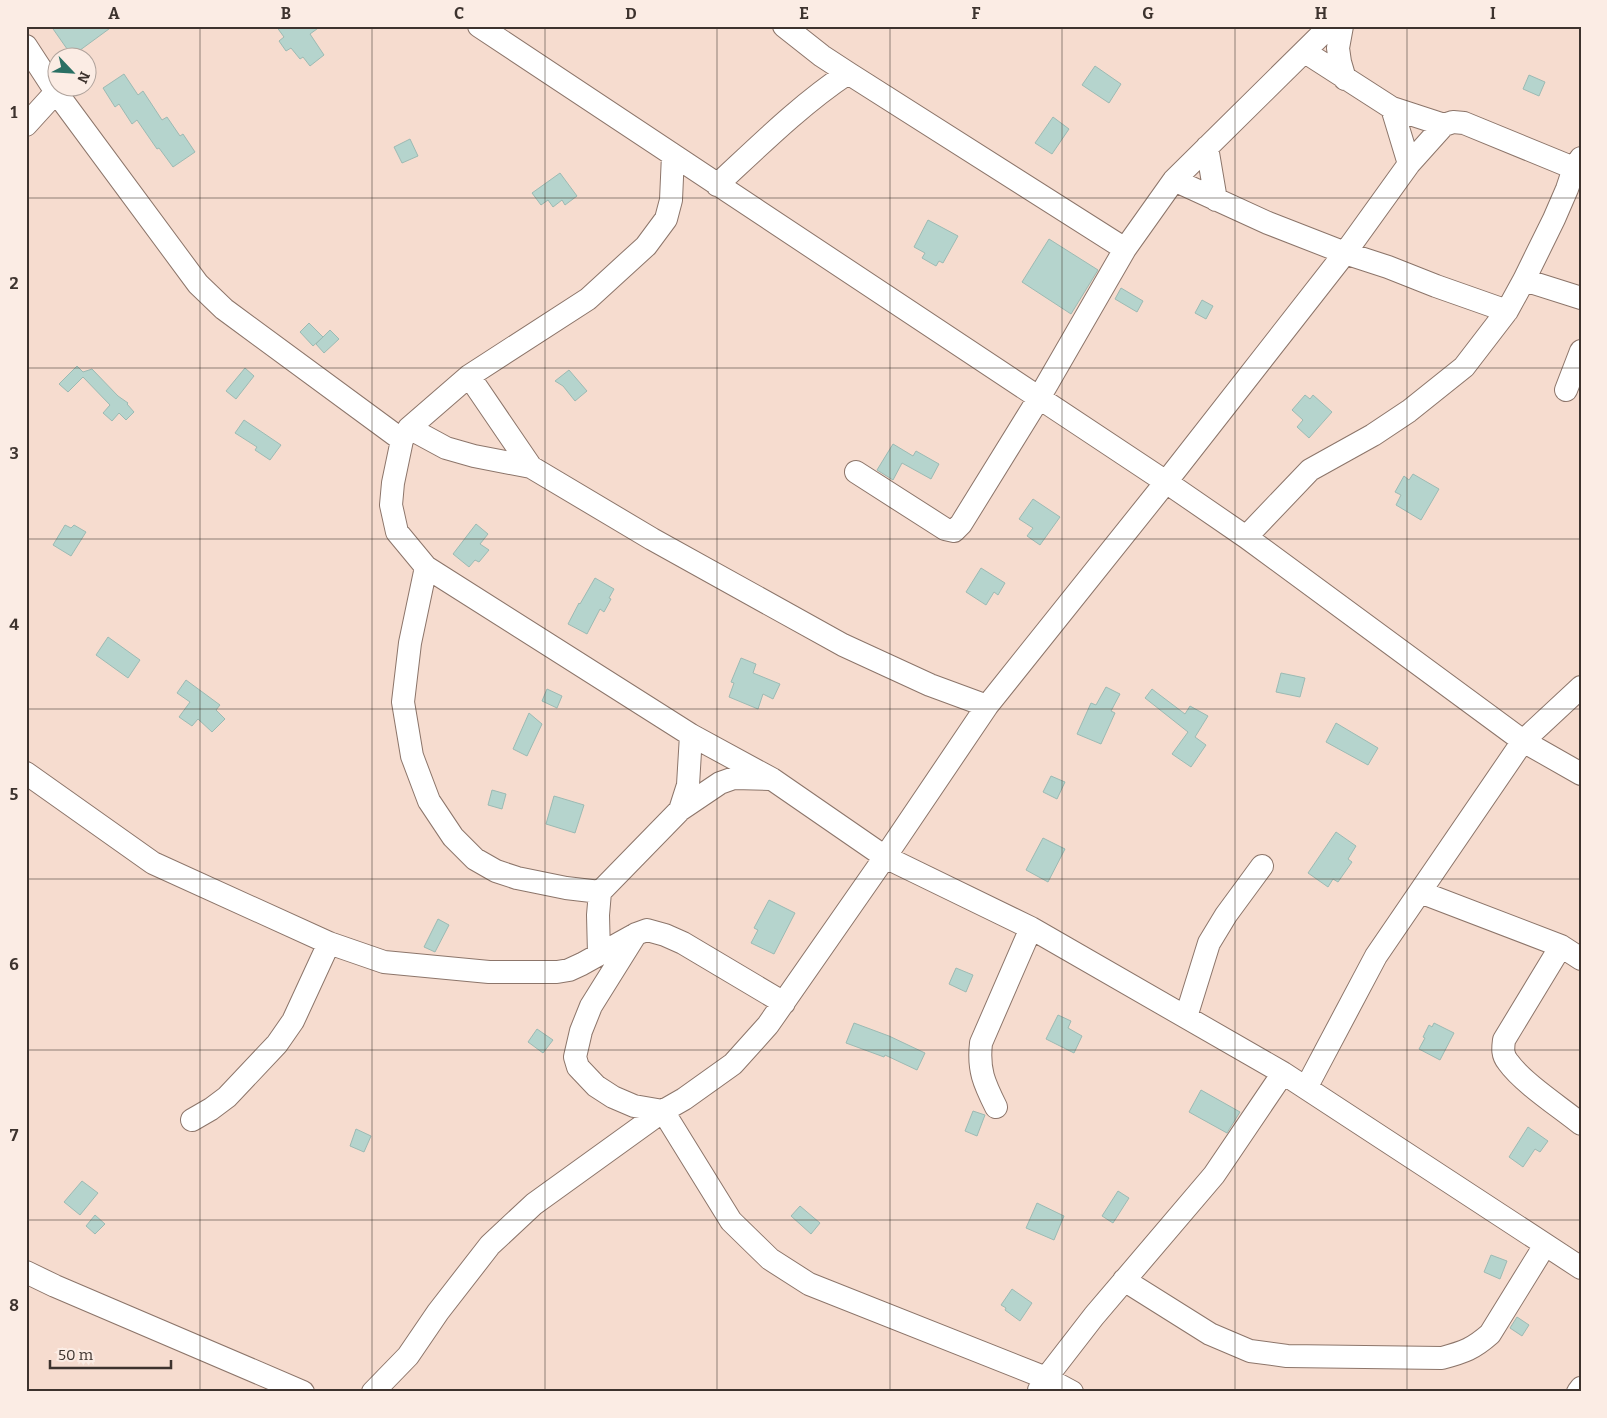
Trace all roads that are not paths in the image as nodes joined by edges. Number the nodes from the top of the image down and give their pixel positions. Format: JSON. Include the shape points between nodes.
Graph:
{"nodes":[{"id":1,"x":479,"y":26,"type":"edge"},
{"id":2,"x":784,"y":26,"type":"edge"},
{"id":3,"x":1330,"y":26,"type":"edge"},
{"id":4,"x":1342,"y":26,"type":"edge"},
{"id":5,"x":26,"y":46,"type":"edge"},
{"id":6,"x":1305,"y":52,"type":"junction"},
{"id":7,"x":848,"y":73,"type":"junction"},
{"id":8,"x":1345,"y":79,"type":"junction"},
{"id":9,"x":48,"y":80,"type":"edge"},
{"id":10,"x":51,"y":98,"type":"edge"},
{"id":11,"x":60,"y":98,"type":"edge"},
{"id":12,"x":1392,"y":108,"type":"junction"},
{"id":13,"x":26,"y":125,"type":"edge"},
{"id":14,"x":1444,"y":125,"type":"junction"},
{"id":15,"x":1207,"y":147,"type":"junction"},
{"id":16,"x":673,"y":156,"type":"junction"},
{"id":17,"x":1410,"y":164,"type":"junction"},
{"id":18,"x":1579,"y":166,"type":"edge"},
{"id":19,"x":1174,"y":180,"type":"junction"},
{"id":20,"x":717,"y":185,"type":"junction"},
{"id":21,"x":1216,"y":200,"type":"junction"},
{"id":22,"x":1125,"y":249,"type":"junction"},
{"id":23,"x":1345,"y":253,"type":"junction"},
{"id":24,"x":1524,"y":280,"type":"junction"},
{"id":25,"x":1581,"y":298,"type":"edge"},
{"id":26,"x":1506,"y":311,"type":"junction"},
{"id":27,"x":1581,"y":351,"type":"edge"},
{"id":28,"x":469,"y":376,"type":"junction"},
{"id":29,"x":1566,"y":390,"type":"dead end"},
{"id":30,"x":1039,"y":398,"type":"junction"},
{"id":31,"x":406,"y":434,"type":"junction"},
{"id":32,"x":531,"y":467,"type":"junction"},
{"id":33,"x":856,"y":472,"type":"dead end"},
{"id":34,"x":1166,"y":482,"type":"junction"},
{"id":35,"x":1246,"y":537,"type":"junction"},
{"id":36,"x":426,"y":567,"type":"junction"},
{"id":37,"x":1581,"y":687,"type":"edge"},
{"id":38,"x":987,"y":706,"type":"junction"},
{"id":39,"x":690,"y":735,"type":"junction"},
{"id":40,"x":1523,"y":741,"type":"junction"},
{"id":41,"x":26,"y":773,"type":"edge"},
{"id":42,"x":1581,"y":774,"type":"edge"},
{"id":43,"x":772,"y":779,"type":"junction"},
{"id":44,"x":680,"y":810,"type":"junction"},
{"id":45,"x":885,"y":857,"type":"junction"},
{"id":46,"x":1262,"y":866,"type":"dead end"},
{"id":47,"x":600,"y":892,"type":"junction"},
{"id":48,"x":1420,"y":892,"type":"junction"},
{"id":49,"x":1031,"y":928,"type":"junction"},
{"id":50,"x":636,"y":934,"type":"junction"},
{"id":51,"x":329,"y":943,"type":"junction"},
{"id":52,"x":1561,"y":946,"type":"junction"},
{"id":53,"x":599,"y":954,"type":"junction"},
{"id":54,"x":1581,"y":959,"type":"edge"},
{"id":55,"x":784,"y":1003,"type":"junction"},
{"id":56,"x":1186,"y":1017,"type":"junction"},
{"id":57,"x":1283,"y":1072,"type":"junction"},
{"id":58,"x":1306,"y":1088,"type":"junction"},
{"id":59,"x":996,"y":1107,"type":"dead end"},
{"id":60,"x":663,"y":1111,"type":"junction"},
{"id":61,"x":192,"y":1120,"type":"dead end"},
{"id":62,"x":1581,"y":1124,"type":"edge"},
{"id":63,"x":1545,"y":1245,"type":"junction"},
{"id":64,"x":1581,"y":1268,"type":"edge"},
{"id":65,"x":26,"y":1272,"type":"edge"},
{"id":66,"x":1124,"y":1280,"type":"junction"},
{"id":67,"x":1042,"y":1385,"type":"edge"},
{"id":68,"x":1581,"y":1388,"type":"edge"},
{"id":69,"x":303,"y":1392,"type":"edge"},
{"id":70,"x":373,"y":1392,"type":"edge"},
{"id":71,"x":1072,"y":1392,"type":"edge"},
{"id":72,"x":1578,"y":1392,"type":"edge"}],
"edges":[{"from":1,"to":16,"type":"street"},
{"from":2,"to":7,"type":"street"},
{"from":3,"to":6,"type":"street"},
{"from":4,"to":8,"type":"street","via":[[1338,48]]},
{"from":5,"to":9,"type":"street"},
{"from":6,"to":8,"type":"street"},
{"from":6,"to":15,"type":"street"},
{"from":7,"to":20,"type":"street","via":[[783,123]]},
{"from":7,"to":22,"type":"street"},
{"from":8,"to":12,"type":"street"},
{"from":10,"to":13,"type":"street"},
{"from":11,"to":31,"type":"street","via":[[198,284],[224,309]]},
{"from":12,"to":14,"type":"street"},
{"from":12,"to":17,"type":"street"},
{"from":14,"to":17,"type":"street"},
{"from":14,"to":18,"type":"street","via":[[1464,123]]},
{"from":15,"to":19,"type":"street"},
{"from":15,"to":21,"type":"street"},
{"from":16,"to":20,"type":"street"},
{"from":16,"to":28,"type":"street","via":[[671,200],[666,219],[646,246],[588,299]]},
{"from":17,"to":23,"type":"street"},
{"from":18,"to":24,"type":"street"},
{"from":19,"to":21,"type":"street"},
{"from":19,"to":22,"type":"street"},
{"from":20,"to":30,"type":"street"},
{"from":21,"to":23,"type":"street"},
{"from":22,"to":30,"type":"street"},
{"from":23,"to":26,"type":"street"},
{"from":23,"to":34,"type":"street"},
{"from":24,"to":25,"type":"street"},
{"from":24,"to":26,"type":"street"},
{"from":26,"to":35,"type":"street","via":[[1464,367],[1373,436],[1310,470]]},
{"from":27,"to":29,"type":"street"},
{"from":28,"to":31,"type":"street"},
{"from":28,"to":32,"type":"street"},
{"from":30,"to":33,"type":"street","via":[[954,531],[945,529]]},
{"from":30,"to":34,"type":"street"},
{"from":31,"to":32,"type":"street","via":[[474,456]]},
{"from":31,"to":36,"type":"street","via":[[393,483],[391,505],[397,532]]},
{"from":32,"to":38,"type":"street","via":[[652,539],[843,645],[930,685]]},
{"from":34,"to":35,"type":"street"},
{"from":34,"to":38,"type":"street"},
{"from":35,"to":40,"type":"street"},
{"from":36,"to":39,"type":"street"},
{"from":36,"to":47,"type":"street","via":[[410,643],[403,702],[412,756],[429,801],[453,837],[476,859],[496,871],[517,878]]},
{"from":37,"to":40,"type":"street"},
{"from":38,"to":45,"type":"street"},
{"from":39,"to":43,"type":"street"},
{"from":39,"to":44,"type":"street","via":[[688,785]]},
{"from":40,"to":42,"type":"street"},
{"from":40,"to":48,"type":"street"},
{"from":41,"to":51,"type":"street","via":[[153,863]]},
{"from":43,"to":44,"type":"street","via":[[734,778],[720,783]]},
{"from":43,"to":45,"type":"street"},
{"from":44,"to":47,"type":"street"},
{"from":45,"to":49,"type":"street"},
{"from":45,"to":55,"type":"street"},
{"from":46,"to":56,"type":"street","via":[[1209,943]]},
{"from":47,"to":53,"type":"street"},
{"from":48,"to":52,"type":"street"},
{"from":48,"to":58,"type":"street","via":[[1376,956]]},
{"from":49,"to":56,"type":"street"},
{"from":49,"to":59,"type":"street","via":[[981,1043],[979,1060],[985,1084]]},
{"from":50,"to":53,"type":"street"},
{"from":50,"to":55,"type":"street","via":[[647,930],[665,935]]},
{"from":50,"to":60,"type":"street","via":[[591,1006],[575,1057],[578,1067],[607,1094],[634,1106]]},
{"from":51,"to":53,"type":"street","via":[[384,962],[489,972],[557,972],[569,970]]},
{"from":51,"to":61,"type":"street","via":[[293,1021],[277,1044],[227,1097]]},
{"from":52,"to":54,"type":"street"},
{"from":52,"to":62,"type":"street","via":[[1504,1040],[1503,1051],[1507,1061],[1523,1077]]},
{"from":55,"to":60,"type":"street","via":[[733,1064]]},
{"from":56,"to":57,"type":"street"},
{"from":57,"to":58,"type":"street"},
{"from":57,"to":66,"type":"street","via":[[1214,1175]]},
{"from":58,"to":63,"type":"street"},
{"from":60,"to":67,"type":"street","via":[[731,1221],[770,1259],[809,1284]]},
{"from":60,"to":70,"type":"street","via":[[534,1204],[490,1245],[408,1356]]},
{"from":63,"to":64,"type":"street"},
{"from":63,"to":66,"type":"street","via":[[1490,1334],[1466,1352],[1442,1358],[1287,1356],[1250,1351],[1210,1334]]},
{"from":65,"to":69,"type":"street"},
{"from":66,"to":67,"type":"street"},
{"from":67,"to":71,"type":"street"},
{"from":68,"to":72,"type":"street"}]}
